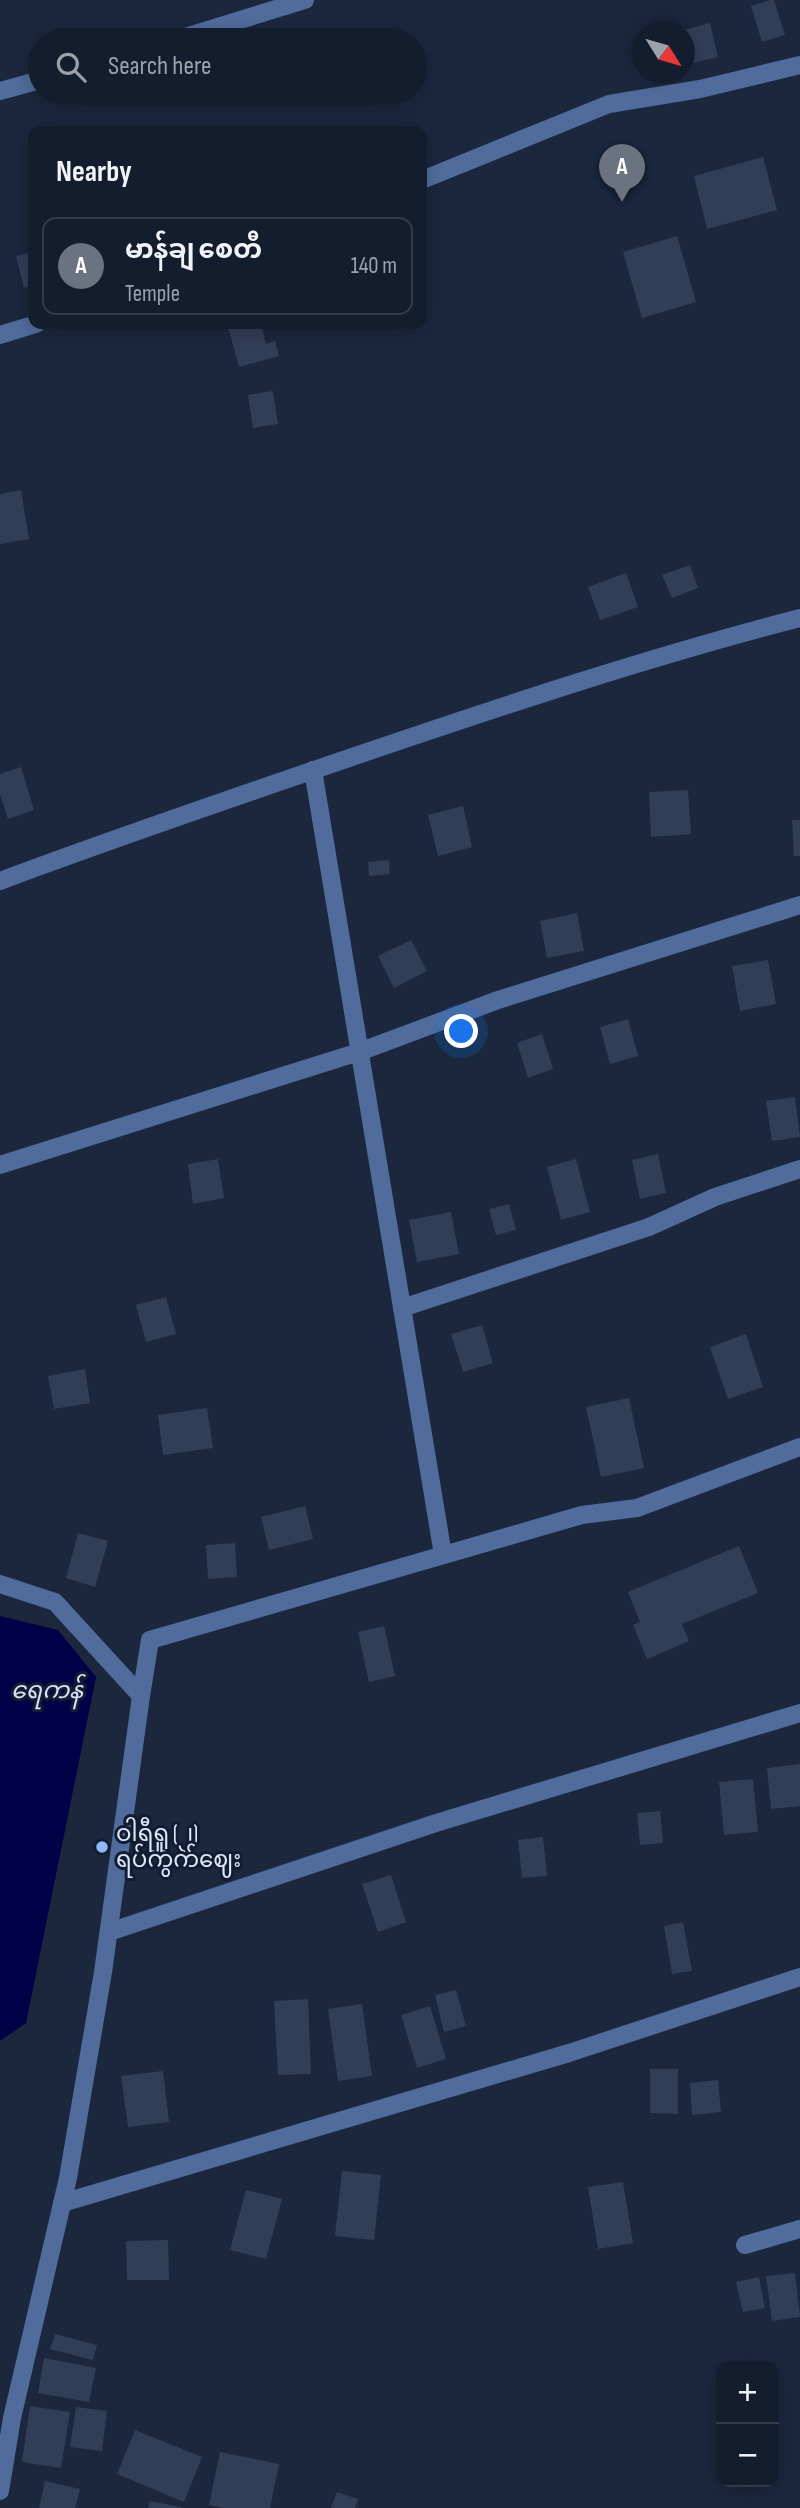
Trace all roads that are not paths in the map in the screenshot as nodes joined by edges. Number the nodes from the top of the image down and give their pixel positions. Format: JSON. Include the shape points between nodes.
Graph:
{"nodes":[{"id":1,"x":305,"y":0,"type":"edge"},
{"id":2,"x":214,"y":28,"type":"edge"},
{"id":3,"x":800,"y":65,"type":"edge"},
{"id":4,"x":28,"y":83,"type":"edge"},
{"id":5,"x":0,"y":91,"type":"edge"},
{"id":6,"x":427,"y":178,"type":"edge"},
{"id":7,"x":28,"y":326,"type":"edge"},
{"id":8,"x":0,"y":335,"type":"edge"},
{"id":9,"x":800,"y":618,"type":"edge"},
{"id":10,"x":313,"y":770,"type":"junction"},
{"id":11,"x":0,"y":881,"type":"edge"},
{"id":12,"x":800,"y":905,"type":"edge"},
{"id":13,"x":359,"y":1052,"type":"junction"},
{"id":14,"x":0,"y":1165,"type":"edge"},
{"id":15,"x":800,"y":1169,"type":"edge"},
{"id":16,"x":402,"y":1308,"type":"junction"},
{"id":17,"x":800,"y":1447,"type":"edge"},
{"id":18,"x":443,"y":1555,"type":"junction"},
{"id":19,"x":0,"y":1584,"type":"edge"},
{"id":20,"x":141,"y":1696,"type":"junction"},
{"id":21,"x":800,"y":1713,"type":"edge"},
{"id":22,"x":109,"y":1932,"type":"junction"},
{"id":23,"x":800,"y":1977,"type":"edge"},
{"id":24,"x":62,"y":2203,"type":"junction"},
{"id":25,"x":800,"y":2229,"type":"edge"},
{"id":26,"x":745,"y":2245,"type":"dead end"},
{"id":27,"x":0,"y":2491,"type":"edge"}],
"edges":[{"from":1,"to":2,"type":"street"},
{"from":3,"to":6,"type":"street","via":[[700,89],[609,104]]},
{"from":4,"to":5,"type":"street"},
{"from":7,"to":8,"type":"street"},
{"from":9,"to":10,"type":"street","via":[[524,699]]},
{"from":10,"to":11,"type":"street"},
{"from":10,"to":13,"type":"street"},
{"from":12,"to":13,"type":"street","via":[[498,1000]]},
{"from":13,"to":14,"type":"street"},
{"from":13,"to":16,"type":"street"},
{"from":15,"to":16,"type":"street","via":[[715,1197],[649,1227]]},
{"from":16,"to":18,"type":"street"},
{"from":17,"to":18,"type":"street","via":[[637,1508],[582,1515]]},
{"from":18,"to":20,"type":"street","via":[[150,1640]]},
{"from":19,"to":20,"type":"street","via":[[55,1602]]},
{"from":20,"to":22,"type":"street"},
{"from":21,"to":22,"type":"street","via":[[436,1824]]},
{"from":22,"to":24,"type":"street"},
{"from":23,"to":24,"type":"street","via":[[569,2053]]},
{"from":24,"to":27,"type":"street","via":[[12,2418]]},
{"from":25,"to":26,"type":"street"}]}
